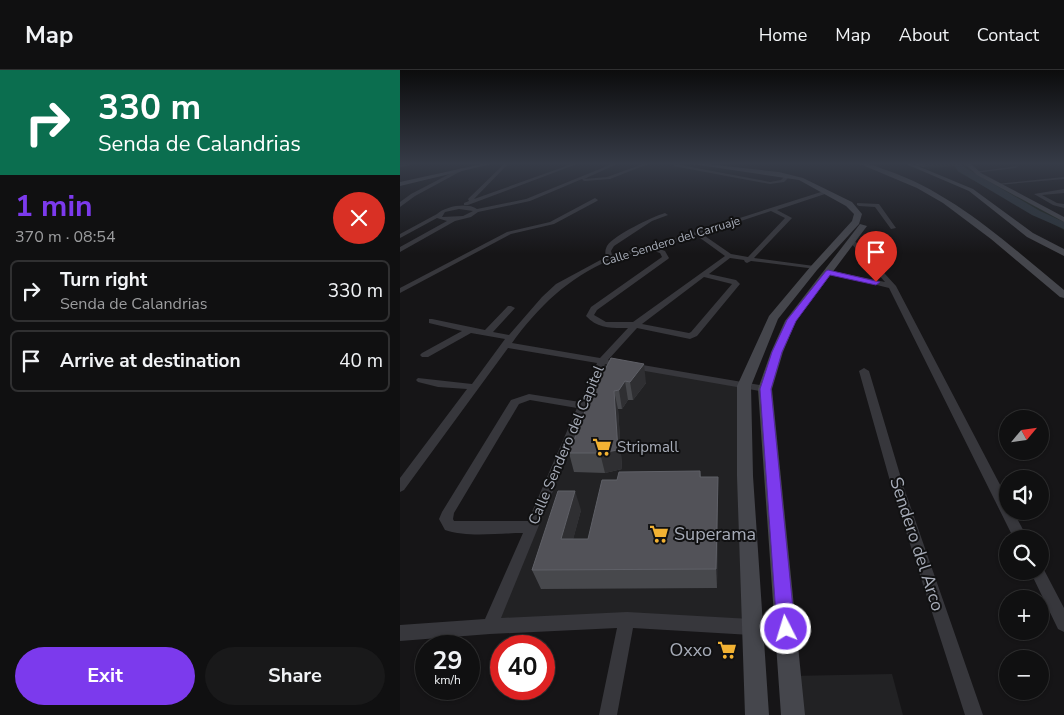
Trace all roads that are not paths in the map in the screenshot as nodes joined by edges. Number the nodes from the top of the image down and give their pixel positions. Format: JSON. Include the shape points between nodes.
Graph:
{"nodes":[{"id":1,"x":415,"y":194,"type":"edge"},
{"id":2,"x":476,"y":194,"type":"edge"},
{"id":3,"x":493,"y":194,"type":"edge"},
{"id":4,"x":543,"y":194,"type":"edge"},
{"id":5,"x":819,"y":194,"type":"edge"},
{"id":6,"x":833,"y":194,"type":"edge"},
{"id":7,"x":837,"y":194,"type":"edge"},
{"id":8,"x":934,"y":194,"type":"edge"},
{"id":9,"x":941,"y":194,"type":"edge"},
{"id":10,"x":976,"y":194,"type":"edge"},
{"id":11,"x":1017,"y":194,"type":"edge"},
{"id":12,"x":1037,"y":194,"type":"edge"},
{"id":13,"x":595,"y":200,"type":"dead end"},
{"id":14,"x":466,"y":204,"type":"junction"},
{"id":15,"x":859,"y":204,"type":"junction"},
{"id":16,"x":400,"y":205,"type":"edge"},
{"id":17,"x":1064,"y":206,"type":"edge"},
{"id":18,"x":459,"y":207,"type":"junction"},
{"id":19,"x":771,"y":209,"type":"junction"},
{"id":20,"x":476,"y":211,"type":"junction"},
{"id":21,"x":665,"y":214,"type":"dead end"},
{"id":22,"x":439,"y":215,"type":"junction"},
{"id":23,"x":454,"y":219,"type":"junction"},
{"id":24,"x":1064,"y":220,"type":"edge"},
{"id":25,"x":893,"y":228,"type":"dead end"},
{"id":26,"x":697,"y":233,"type":"junction"},
{"id":27,"x":400,"y":236,"type":"edge"},
{"id":28,"x":852,"y":241,"type":"junction"},
{"id":29,"x":651,"y":248,"type":"junction"},
{"id":30,"x":400,"y":250,"type":"edge"},
{"id":31,"x":1064,"y":253,"type":"edge"},
{"id":32,"x":729,"y":256,"type":"junction"},
{"id":33,"x":609,"y":258,"type":"junction"},
{"id":34,"x":745,"y":259,"type":"junction"},
{"id":35,"x":812,"y":271,"type":"junction"},
{"id":36,"x":828,"y":272,"type":"junction"},
{"id":37,"x":703,"y":275,"type":"junction"},
{"id":38,"x":892,"y":286,"type":"junction"},
{"id":39,"x":1064,"y":288,"type":"edge"},
{"id":40,"x":400,"y":291,"type":"edge"},
{"id":41,"x":1064,"y":295,"type":"edge"},
{"id":42,"x":511,"y":308,"type":"dead end"},
{"id":43,"x":432,"y":321,"type":"dead end"},
{"id":44,"x":635,"y":325,"type":"junction"},
{"id":45,"x":470,"y":330,"type":"junction"},
{"id":46,"x":487,"y":333,"type":"junction"},
{"id":47,"x":508,"y":342,"type":"junction"},
{"id":48,"x":425,"y":354,"type":"dead end"},
{"id":49,"x":602,"y":361,"type":"junction"},
{"id":50,"x":864,"y":371,"type":"dead end"},
{"id":51,"x":421,"y":380,"type":"dead end"},
{"id":52,"x":474,"y":386,"type":"junction"},
{"id":53,"x":744,"y":386,"type":"junction"},
{"id":54,"x":765,"y":389,"type":"junction"},
{"id":55,"x":584,"y":406,"type":"junction"},
{"id":56,"x":404,"y":474,"type":"edge"},
{"id":57,"x":400,"y":487,"type":"edge"},
{"id":58,"x":531,"y":527,"type":"junction"},
{"id":59,"x":1016,"y":530,"type":"edge"},
{"id":60,"x":1042,"y":580,"type":"edge"},
{"id":61,"x":627,"y":620,"type":"junction"},
{"id":62,"x":1064,"y":624,"type":"edge"},
{"id":63,"x":490,"y":626,"type":"junction"},
{"id":64,"x":752,"y":628,"type":"junction"},
{"id":65,"x":786,"y":629,"type":"junction"},
{"id":66,"x":400,"y":633,"type":"edge"},
{"id":67,"x":608,"y":715,"type":"edge"},
{"id":68,"x":757,"y":715,"type":"edge"},
{"id":69,"x":793,"y":715,"type":"edge"},
{"id":70,"x":974,"y":715,"type":"edge"}],
"edges":[{"from":1,"to":16,"type":"street"},
{"from":2,"to":14,"type":"street"},
{"from":3,"to":14,"type":"street"},
{"from":4,"to":20,"type":"street"},
{"from":5,"to":19,"type":"street","name":"Calle Sendero del Carruaje"},
{"from":6,"to":35,"type":"street","via":[[857,211],[858,217]]},
{"from":7,"to":15,"type":"street"},
{"from":8,"to":41,"type":"street","via":[[947,201]]},
{"from":9,"to":39,"type":"street"},
{"from":10,"to":31,"type":"street","via":[[1030,235]]},
{"from":11,"to":24,"type":"street"},
{"from":12,"to":17,"type":"street"},
{"from":13,"to":40,"type":"street","via":[[540,227],[509,233]]},
{"from":14,"to":18,"type":"street"},
{"from":15,"to":25,"type":"street","via":[[877,205]]},
{"from":15,"to":28,"type":"street","via":[[867,218]]},
{"from":18,"to":20,"type":"street"},
{"from":18,"to":22,"type":"street"},
{"from":19,"to":26,"type":"street","name":"Calle Sendero del Carruaje"},
{"from":19,"to":34,"type":"street","via":[[789,218]]},
{"from":20,"to":23,"type":"street"},
{"from":21,"to":33,"type":"street","via":[[611,245]]},
{"from":22,"to":23,"type":"street"},
{"from":22,"to":27,"type":"street"},
{"from":23,"to":30,"type":"street"},
{"from":26,"to":29,"type":"street","name":"Calle Sendero del Carruaje"},
{"from":26,"to":32,"type":"street"},
{"from":28,"to":36,"type":"street"},
{"from":28,"to":38,"type":"street"},
{"from":29,"to":33,"type":"street","name":"Calle Sendero del Carruaje"},
{"from":29,"to":44,"type":"street","via":[[663,252],[666,258],[606,299],[590,316],[605,325]]},
{"from":32,"to":34,"type":"street"},
{"from":32,"to":37,"type":"street","name":"Calle Sendero del Capitel"},
{"from":33,"to":47,"type":"street","name":"Calle Sendero del Carruaje","via":[[559,286]]},
{"from":34,"to":35,"type":"street"},
{"from":35,"to":53,"type":"street","via":[[773,318]]},
{"from":36,"to":38,"type":"street"},
{"from":36,"to":54,"type":"street","via":[[792,320]]},
{"from":37,"to":44,"type":"street","name":"Calle Sendero del Capitel"},
{"from":37,"to":44,"type":"street","via":[[736,284],[694,334],[685,336]]},
{"from":38,"to":59,"type":"street"},
{"from":42,"to":46,"type":"street"},
{"from":43,"to":45,"type":"street"},
{"from":44,"to":49,"type":"street","name":"Calle Sendero del Capitel"},
{"from":45,"to":46,"type":"street"},
{"from":45,"to":48,"type":"street"},
{"from":46,"to":47,"type":"street"},
{"from":47,"to":49,"type":"street"},
{"from":47,"to":52,"type":"street","name":"Calle Sendero del Carruaje"},
{"from":49,"to":53,"type":"street"},
{"from":49,"to":55,"type":"street","name":"Calle Sendero del Capitel"},
{"from":50,"to":70,"type":"street","name":"Sendero del Arco","via":[[898,488]]},
{"from":51,"to":52,"type":"street"},
{"from":52,"to":56,"type":"street","name":"Calle Sendero del Carruaje"},
{"from":53,"to":54,"type":"street"},
{"from":53,"to":64,"type":"street","via":[[744,476]]},
{"from":54,"to":65,"type":"street"},
{"from":55,"to":58,"type":"street","name":"Calle Sendero del Capitel"},
{"from":55,"to":58,"type":"street","via":[[529,396],[515,402],[446,519],[450,526],[461,528]]},
{"from":56,"to":57,"type":"street","name":"Calle Sendero del Carruaje"},
{"from":58,"to":63,"type":"street","name":"Calle Sendero del Capitel"},
{"from":60,"to":62,"type":"street"},
{"from":61,"to":63,"type":"street"},
{"from":61,"to":64,"type":"street"},
{"from":61,"to":67,"type":"street"},
{"from":63,"to":66,"type":"street"},
{"from":64,"to":65,"type":"street"},
{"from":64,"to":68,"type":"street"},
{"from":65,"to":69,"type":"street"}]}
